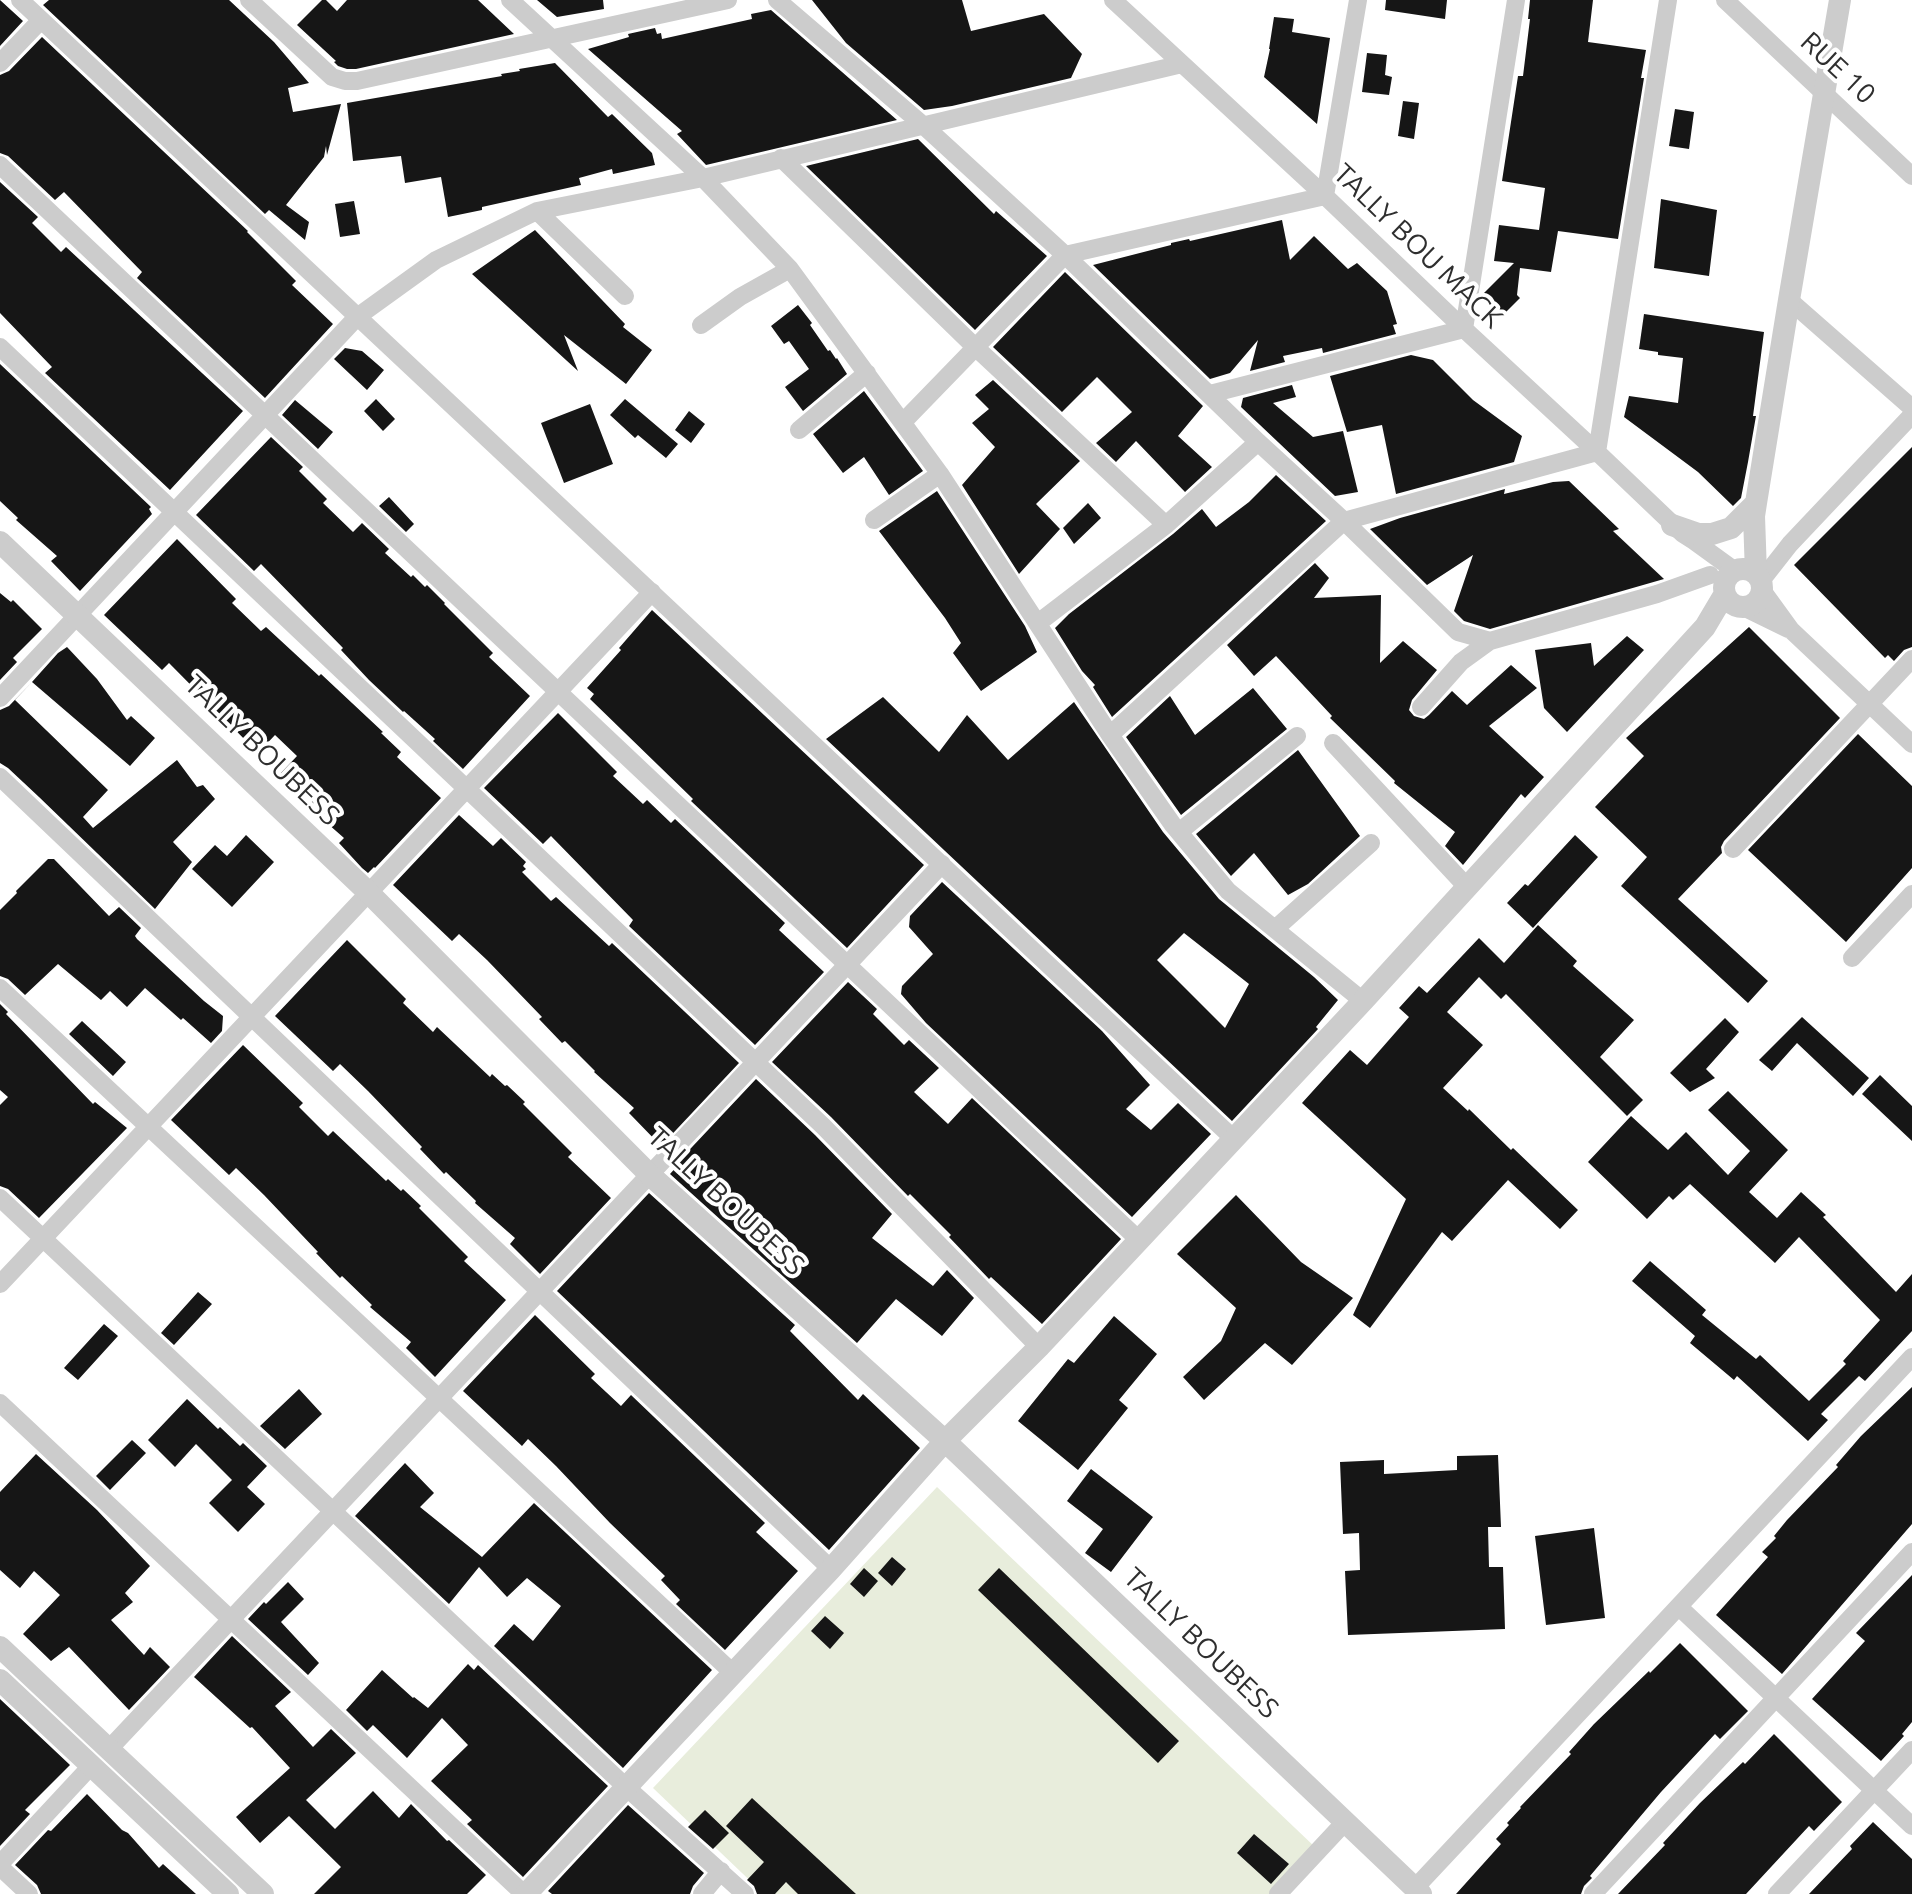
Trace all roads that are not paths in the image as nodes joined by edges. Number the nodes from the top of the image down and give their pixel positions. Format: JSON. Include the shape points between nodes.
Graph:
{"nodes":[{"id":1,"x":20,"y":0,"type":"edge"},
{"id":2,"x":249,"y":0,"type":"edge"},
{"id":3,"x":510,"y":0,"type":"edge"},
{"id":4,"x":728,"y":0,"type":"edge"},
{"id":5,"x":777,"y":0,"type":"edge"},
{"id":6,"x":1113,"y":0,"type":"edge"},
{"id":7,"x":1358,"y":0,"type":"edge"},
{"id":8,"x":1516,"y":0,"type":"edge"},
{"id":9,"x":1668,"y":0,"type":"edge"},
{"id":10,"x":1725,"y":0,"type":"edge"},
{"id":11,"x":1840,"y":0,"type":"edge"},
{"id":12,"x":41,"y":20,"type":"junction"},
{"id":13,"x":550,"y":38,"type":"junction"},
{"id":14,"x":0,"y":63,"type":"edge"},
{"id":15,"x":1182,"y":64,"type":"junction"},
{"id":16,"x":1824,"y":93,"type":"junction"},
{"id":17,"x":923,"y":125,"type":"junction"},
{"id":18,"x":781,"y":158,"type":"junction"},
{"id":19,"x":0,"y":165,"type":"edge"},
{"id":20,"x":1911,"y":173,"type":"edge"},
{"id":21,"x":703,"y":178,"type":"junction"},
{"id":22,"x":1325,"y":196,"type":"junction"},
{"id":23,"x":537,"y":211,"type":"junction"},
{"id":24,"x":1065,"y":255,"type":"junction"},
{"id":25,"x":790,"y":269,"type":"junction"},
{"id":26,"x":625,"y":296,"type":"dead end"},
{"id":27,"x":1789,"y":300,"type":"junction"},
{"id":28,"x":357,"y":317,"type":"junction"},
{"id":29,"x":701,"y":325,"type":"dead end"},
{"id":30,"x":1464,"y":329,"type":"junction"},
{"id":31,"x":0,"y":347,"type":"edge"},
{"id":32,"x":976,"y":348,"type":"junction"},
{"id":33,"x":867,"y":373,"type":"junction"},
{"id":34,"x":1210,"y":394,"type":"junction"},
{"id":35,"x":1912,"y":408,"type":"edge"},
{"id":36,"x":265,"y":415,"type":"junction"},
{"id":37,"x":1912,"y":415,"type":"edge"},
{"id":38,"x":903,"y":422,"type":"junction"},
{"id":39,"x":799,"y":430,"type":"dead end"},
{"id":40,"x":1258,"y":442,"type":"junction"},
{"id":41,"x":1597,"y":452,"type":"junction"},
{"id":42,"x":940,"y":474,"type":"junction"},
{"id":43,"x":1755,"y":510,"type":"junction"},
{"id":44,"x":174,"y":512,"type":"junction"},
{"id":45,"x":874,"y":520,"type":"dead end"},
{"id":46,"x":1344,"y":521,"type":"junction"},
{"id":47,"x":1166,"y":525,"type":"junction"},
{"id":48,"x":1678,"y":530,"type":"junction"},
{"id":49,"x":0,"y":542,"type":"edge"},
{"id":50,"x":1739,"y":586,"type":"junction"},
{"id":51,"x":652,"y":592,"type":"junction"},
{"id":52,"x":78,"y":616,"type":"junction"},
{"id":53,"x":1038,"y":623,"type":"junction"},
{"id":54,"x":1490,"y":641,"type":"junction"},
{"id":55,"x":1912,"y":659,"type":"edge"},
{"id":56,"x":558,"y":692,"type":"junction"},
{"id":57,"x":0,"y":698,"type":"edge"},
{"id":58,"x":1870,"y":704,"type":"junction"},
{"id":59,"x":1421,"y":707,"type":"dead end"},
{"id":60,"x":1110,"y":735,"type":"junction"},
{"id":61,"x":1297,"y":736,"type":"dead end"},
{"id":62,"x":1333,"y":743,"type":"dead end"},
{"id":63,"x":1912,"y":744,"type":"edge"},
{"id":64,"x":0,"y":777,"type":"edge"},
{"id":65,"x":466,"y":789,"type":"junction"},
{"id":66,"x":1179,"y":832,"type":"junction"},
{"id":67,"x":1371,"y":843,"type":"dead end"},
{"id":68,"x":1733,"y":849,"type":"dead end"},
{"id":69,"x":942,"y":864,"type":"junction"},
{"id":70,"x":1467,"y":887,"type":"junction"},
{"id":71,"x":369,"y":893,"type":"junction"},
{"id":72,"x":1912,"y":894,"type":"edge"},
{"id":73,"x":1275,"y":929,"type":"junction"},
{"id":74,"x":1852,"y":958,"type":"dead end"},
{"id":75,"x":847,"y":965,"type":"junction"},
{"id":76,"x":0,"y":988,"type":"edge"},
{"id":77,"x":1363,"y":1001,"type":"junction"},
{"id":78,"x":251,"y":1016,"type":"junction"},
{"id":79,"x":755,"y":1062,"type":"junction"},
{"id":80,"x":148,"y":1126,"type":"junction"},
{"id":81,"x":1234,"y":1139,"type":"junction"},
{"id":82,"x":650,"y":1175,"type":"junction"},
{"id":83,"x":0,"y":1198,"type":"edge"},
{"id":84,"x":42,"y":1237,"type":"junction"},
{"id":85,"x":1139,"y":1240,"type":"junction"},
{"id":86,"x":0,"y":1284,"type":"edge"},
{"id":87,"x":539,"y":1291,"type":"junction"},
{"id":88,"x":1039,"y":1347,"type":"junction"},
{"id":89,"x":1912,"y":1357,"type":"edge"},
{"id":90,"x":439,"y":1398,"type":"junction"},
{"id":91,"x":0,"y":1403,"type":"edge"},
{"id":92,"x":945,"y":1441,"type":"junction"},
{"id":93,"x":333,"y":1510,"type":"junction"},
{"id":94,"x":1912,"y":1552,"type":"edge"},
{"id":95,"x":831,"y":1569,"type":"junction"},
{"id":96,"x":1679,"y":1607,"type":"junction"},
{"id":97,"x":230,"y":1619,"type":"junction"},
{"id":98,"x":0,"y":1647,"type":"edge"},
{"id":99,"x":733,"y":1673,"type":"junction"},
{"id":100,"x":0,"y":1680,"type":"edge"},
{"id":101,"x":1776,"y":1698,"type":"junction"},
{"id":102,"x":109,"y":1749,"type":"junction"},
{"id":103,"x":1912,"y":1750,"type":"edge"},
{"id":104,"x":91,"y":1766,"type":"junction"},
{"id":105,"x":626,"y":1787,"type":"junction"},
{"id":106,"x":1874,"y":1791,"type":"junction"},
{"id":107,"x":1345,"y":1822,"type":"junction"},
{"id":108,"x":1912,"y":1826,"type":"edge"},
{"id":109,"x":0,"y":1865,"type":"edge"},
{"id":110,"x":721,"y":1871,"type":"junction"},
{"id":111,"x":1418,"y":1891,"type":"edge"},
{"id":112,"x":29,"y":1894,"type":"edge"},
{"id":113,"x":228,"y":1894,"type":"edge"},
{"id":114,"x":263,"y":1894,"type":"edge"},
{"id":115,"x":525,"y":1894,"type":"edge"},
{"id":116,"x":702,"y":1894,"type":"edge"},
{"id":117,"x":745,"y":1894,"type":"edge"},
{"id":118,"x":1278,"y":1894,"type":"edge"},
{"id":119,"x":1593,"y":1894,"type":"edge"},
{"id":120,"x":1777,"y":1894,"type":"edge"}],
"edges":[{"from":1,"to":12,"type":"street"},
{"from":2,"to":13,"type":"street","via":[[332,77],[345,81]]},
{"from":3,"to":13,"type":"street"},
{"from":4,"to":13,"type":"street"},
{"from":5,"to":17,"type":"street"},
{"from":6,"to":15,"type":"street","name":"TALLY BOU MACK"},
{"from":7,"to":22,"type":"street"},
{"from":8,"to":30,"type":"street"},
{"from":9,"to":41,"type":"street"},
{"from":10,"to":16,"type":"street","name":"RUE 10"},
{"from":11,"to":16,"type":"street"},
{"from":12,"to":14,"type":"street"},
{"from":12,"to":28,"type":"street"},
{"from":13,"to":21,"type":"street"},
{"from":15,"to":17,"type":"street"},
{"from":15,"to":22,"type":"street","name":"TALLY BOU MACK"},
{"from":16,"to":20,"type":"street","name":"RUE 10"},
{"from":16,"to":27,"type":"street"},
{"from":17,"to":18,"type":"street"},
{"from":17,"to":24,"type":"street"},
{"from":18,"to":21,"type":"street"},
{"from":18,"to":32,"type":"street"},
{"from":19,"to":36,"type":"street"},
{"from":21,"to":23,"type":"street"},
{"from":21,"to":25,"type":"street"},
{"from":22,"to":24,"type":"street"},
{"from":22,"to":30,"type":"street","name":"TALLY BOU MACK"},
{"from":23,"to":26,"type":"street"},
{"from":23,"to":28,"type":"street","via":[[436,260]]},
{"from":24,"to":32,"type":"street"},
{"from":24,"to":34,"type":"street"},
{"from":25,"to":29,"type":"street"},
{"from":25,"to":33,"type":"street"},
{"from":27,"to":35,"type":"street"},
{"from":27,"to":43,"type":"street"},
{"from":28,"to":36,"type":"street"},
{"from":28,"to":51,"type":"street"},
{"from":30,"to":34,"type":"street"},
{"from":30,"to":41,"type":"street","name":"TALLY BOU MACK"},
{"from":31,"to":44,"type":"street"},
{"from":32,"to":38,"type":"street"},
{"from":32,"to":47,"type":"street"},
{"from":33,"to":38,"type":"street"},
{"from":33,"to":39,"type":"street"},
{"from":34,"to":40,"type":"street"},
{"from":36,"to":44,"type":"street"},
{"from":36,"to":56,"type":"street"},
{"from":37,"to":50,"type":"street","via":[[1790,544]]},
{"from":38,"to":42,"type":"street"},
{"from":40,"to":46,"type":"street"},
{"from":40,"to":47,"type":"street"},
{"from":41,"to":46,"type":"street"},
{"from":41,"to":48,"type":"street","name":"TALLY BOU MACK"},
{"from":42,"to":45,"type":"street"},
{"from":42,"to":53,"type":"street"},
{"from":43,"to":48,"type":"street","via":[[1731,528],[1712,534]]},
{"from":43,"to":50,"type":"street"},
{"from":44,"to":52,"type":"street"},
{"from":44,"to":65,"type":"street"},
{"from":46,"to":54,"type":"street","via":[[1458,632]]},
{"from":46,"to":60,"type":"street"},
{"from":47,"to":53,"type":"street"},
{"from":48,"to":50,"type":"street","name":"TALLY BOU MACK"},
{"from":49,"to":52,"type":"street","name":"TALLY BOUBESS"},
{"from":50,"to":54,"type":"street","via":[[1657,594]]},
{"from":50,"to":58,"type":"street","name":"TALLY BOU MACK"},
{"from":50,"to":70,"type":"street"},
{"from":51,"to":56,"type":"street"},
{"from":51,"to":69,"type":"street"},
{"from":52,"to":57,"type":"street"},
{"from":52,"to":71,"type":"street","name":"TALLY BOUBESS"},
{"from":53,"to":60,"type":"street"},
{"from":54,"to":59,"type":"street","via":[[1461,662]]},
{"from":55,"to":58,"type":"street"},
{"from":56,"to":65,"type":"street"},
{"from":56,"to":75,"type":"street"},
{"from":58,"to":63,"type":"street","name":"TALLY BOU MACK"},
{"from":58,"to":68,"type":"street"},
{"from":60,"to":66,"type":"street"},
{"from":61,"to":66,"type":"street"},
{"from":62,"to":70,"type":"street"},
{"from":64,"to":78,"type":"street"},
{"from":65,"to":71,"type":"street"},
{"from":65,"to":79,"type":"street"},
{"from":66,"to":73,"type":"street","via":[[1228,891]]},
{"from":67,"to":73,"type":"street"},
{"from":69,"to":75,"type":"street"},
{"from":69,"to":81,"type":"street"},
{"from":70,"to":77,"type":"street"},
{"from":71,"to":78,"type":"street"},
{"from":71,"to":82,"type":"street","name":"TALLY BOUBESS"},
{"from":72,"to":74,"type":"street"},
{"from":73,"to":77,"type":"street"},
{"from":75,"to":79,"type":"street"},
{"from":75,"to":85,"type":"street"},
{"from":76,"to":80,"type":"street"},
{"from":77,"to":81,"type":"street"},
{"from":78,"to":80,"type":"street"},
{"from":78,"to":87,"type":"street"},
{"from":79,"to":82,"type":"street"},
{"from":79,"to":88,"type":"street"},
{"from":80,"to":84,"type":"street"},
{"from":80,"to":90,"type":"street"},
{"from":81,"to":85,"type":"street"},
{"from":82,"to":87,"type":"street"},
{"from":82,"to":92,"type":"street","name":"TALLY BOUBESS"},
{"from":83,"to":84,"type":"street"},
{"from":84,"to":86,"type":"street"},
{"from":84,"to":93,"type":"street"},
{"from":85,"to":88,"type":"street"},
{"from":87,"to":90,"type":"street"},
{"from":87,"to":95,"type":"street"},
{"from":88,"to":92,"type":"street"},
{"from":89,"to":96,"type":"street"},
{"from":90,"to":93,"type":"street"},
{"from":90,"to":99,"type":"street"},
{"from":91,"to":97,"type":"street"},
{"from":92,"to":95,"type":"street"},
{"from":92,"to":107,"type":"street","name":"TALLY BOUBESS"},
{"from":93,"to":97,"type":"street"},
{"from":93,"to":105,"type":"street"},
{"from":94,"to":101,"type":"street"},
{"from":95,"to":99,"type":"street"},
{"from":96,"to":101,"type":"street"},
{"from":96,"to":111,"type":"street"},
{"from":97,"to":102,"type":"street"},
{"from":97,"to":115,"type":"street"},
{"from":98,"to":102,"type":"street"},
{"from":99,"to":105,"type":"street"},
{"from":100,"to":104,"type":"street"},
{"from":101,"to":106,"type":"street"},
{"from":101,"to":119,"type":"street"},
{"from":102,"to":114,"type":"street"},
{"from":103,"to":106,"type":"street"},
{"from":104,"to":109,"type":"street"},
{"from":104,"to":113,"type":"street"},
{"from":105,"to":110,"type":"street"},
{"from":105,"to":115,"type":"street"},
{"from":106,"to":108,"type":"street"},
{"from":106,"to":120,"type":"street"},
{"from":107,"to":111,"type":"street","name":"TALLY BOUBESS"},
{"from":107,"to":118,"type":"street"},
{"from":109,"to":112,"type":"street"},
{"from":110,"to":116,"type":"street"},
{"from":110,"to":117,"type":"street"}]}
